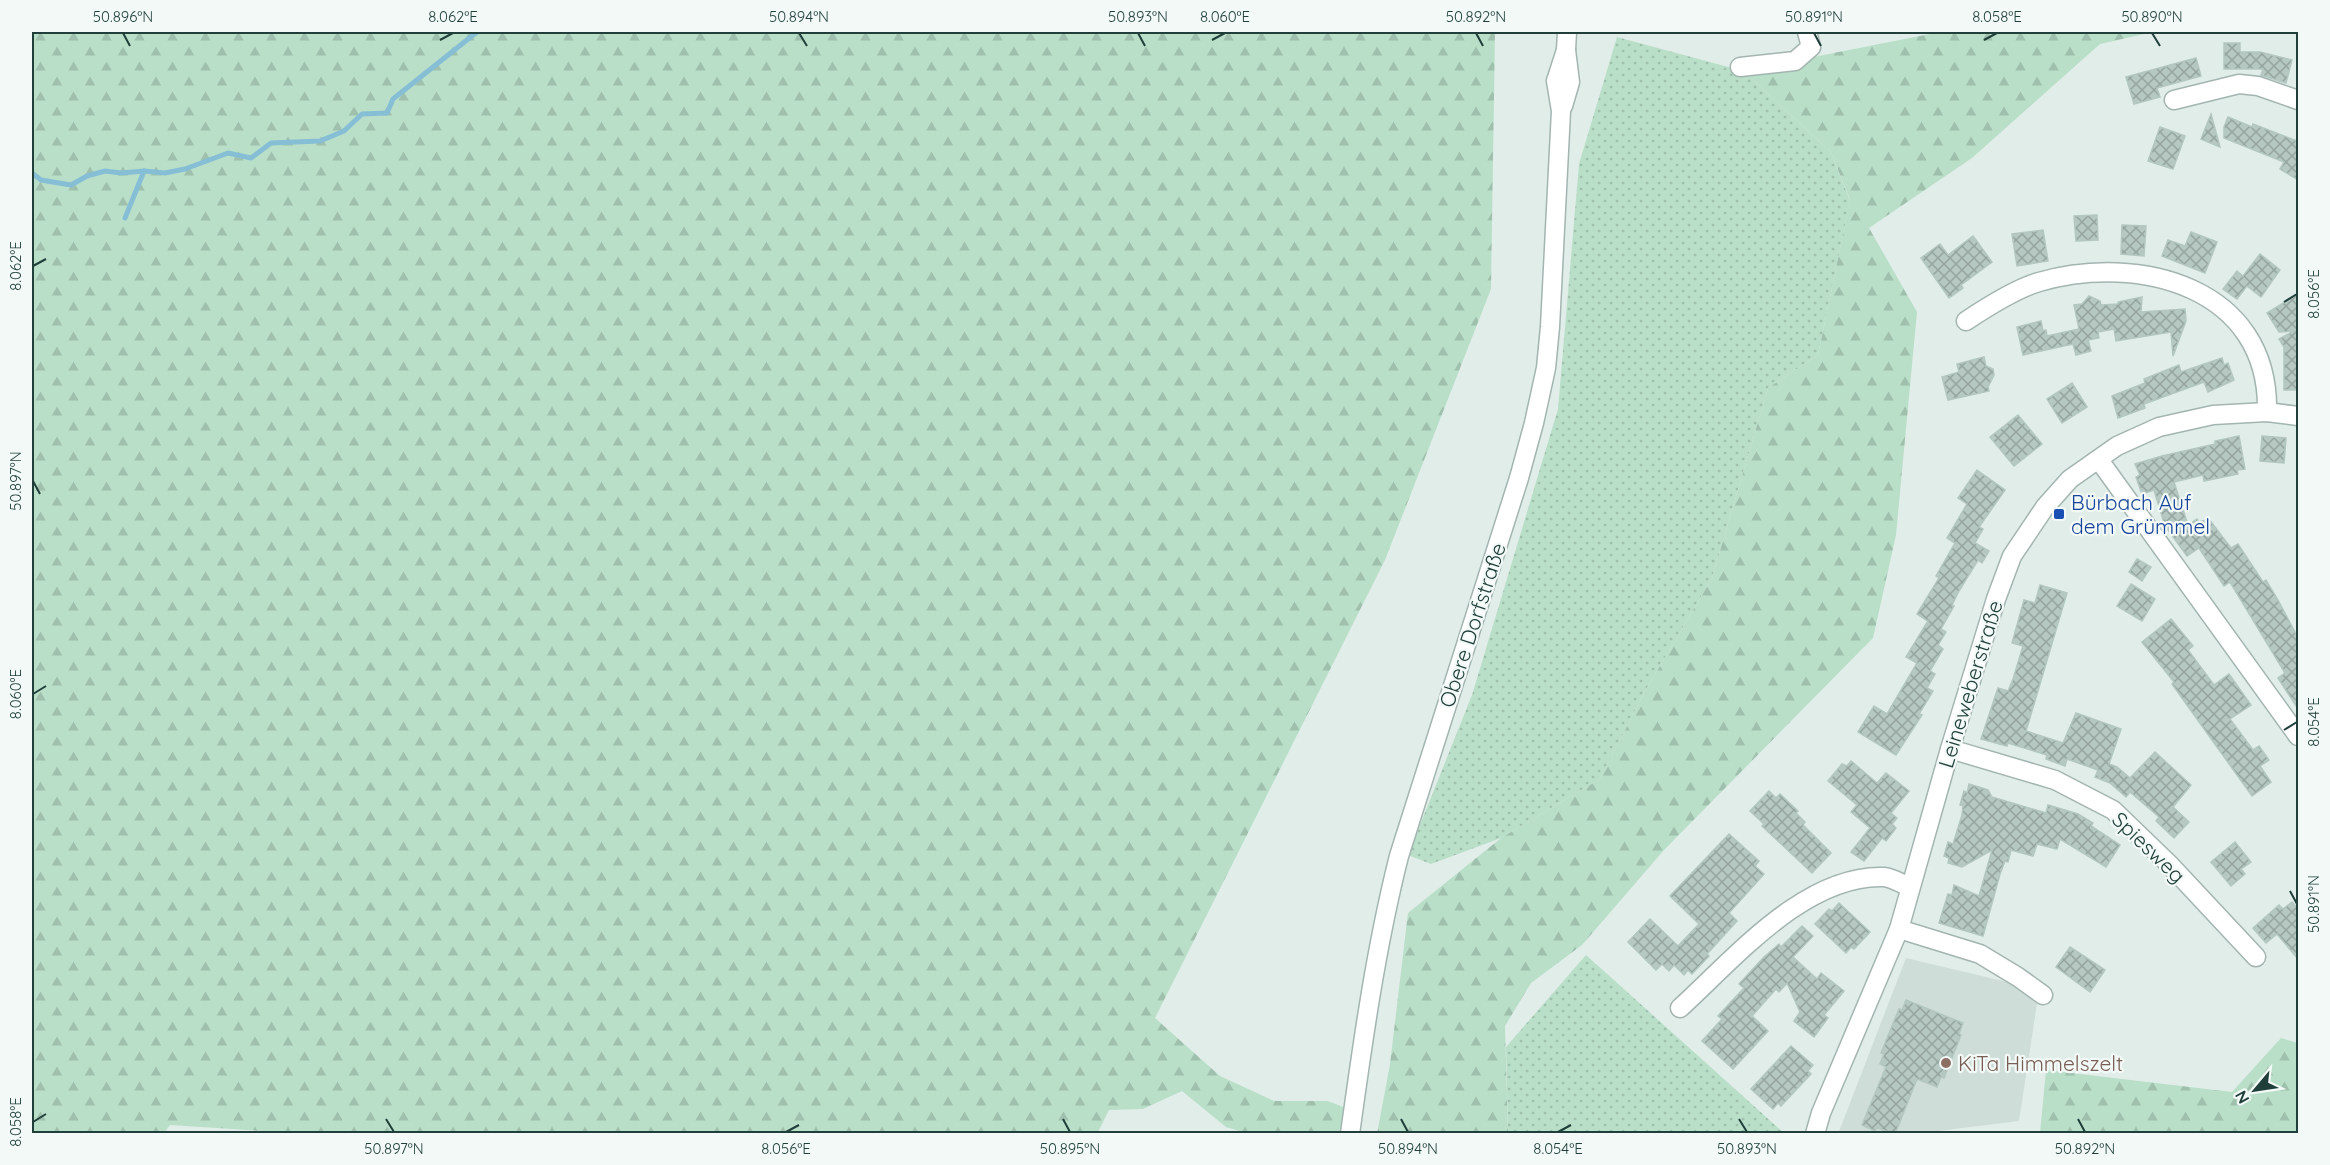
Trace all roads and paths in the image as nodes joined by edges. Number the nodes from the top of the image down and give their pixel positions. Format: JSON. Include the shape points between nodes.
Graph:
{"nodes":[{"id":1,"x":1567,"y":32,"type":"edge"},
{"id":2,"x":1807,"y":32,"type":"edge"},
{"id":3,"x":1740,"y":67,"type":"dead end"},
{"id":4,"x":2174,"y":100,"type":"dead end"},
{"id":5,"x":2298,"y":100,"type":"edge"},
{"id":6,"x":1966,"y":321,"type":"dead end"},
{"id":7,"x":2267,"y":412,"type":"junction"},
{"id":8,"x":2298,"y":416,"type":"edge"},
{"id":9,"x":2099,"y":460,"type":"junction"},
{"id":10,"x":2298,"y":736,"type":"edge"},
{"id":11,"x":1950,"y":749,"type":"junction"},
{"id":12,"x":1910,"y":887,"type":"junction"},
{"id":13,"x":1899,"y":929,"type":"junction"},
{"id":14,"x":2256,"y":957,"type":"dead end"},
{"id":15,"x":2043,"y":996,"type":"dead end"},
{"id":16,"x":1680,"y":1008,"type":"dead end"},
{"id":17,"x":1350,"y":1134,"type":"edge"},
{"id":18,"x":1815,"y":1134,"type":"edge"}],
"edges":[{"from":1,"to":17,"type":"street","name":"Obere Dorfstraße","via":[[1570,82],[1561,111],[1554,287],[1546,368],[1519,478],[1399,856],[1372,987]]},
{"from":2,"to":3,"type":"street","via":[[1811,47],[1796,61]]},
{"from":4,"to":5,"type":"street","via":[[2239,84]]},
{"from":6,"to":7,"type":"street","via":[[2037,282],[2109,271],[2163,278],[2195,291],[2228,312],[2249,335],[2268,386]]},
{"from":7,"to":8,"type":"street","name":"Leineweberstraße"},
{"from":7,"to":9,"type":"street","name":"Leineweberstraße","via":[[2213,415],[2158,428],[2118,446]]},
{"from":9,"to":10,"type":"street"},
{"from":9,"to":11,"type":"street","name":"Leineweberstraße","via":[[2070,479],[2012,556]]},
{"from":11,"to":12,"type":"street","name":"Leineweberstraße"},
{"from":11,"to":14,"type":"street","name":"Spiesweg","via":[[2055,780],[2113,810]]},
{"from":12,"to":13,"type":"street","name":"Leineweberstraße"},
{"from":12,"to":16,"type":"street","via":[[1887,877],[1852,880],[1828,888],[1770,926]]},
{"from":13,"to":15,"type":"street","via":[[1980,954]]},
{"from":13,"to":18,"type":"street","name":"Leineweberstraße"}]}
